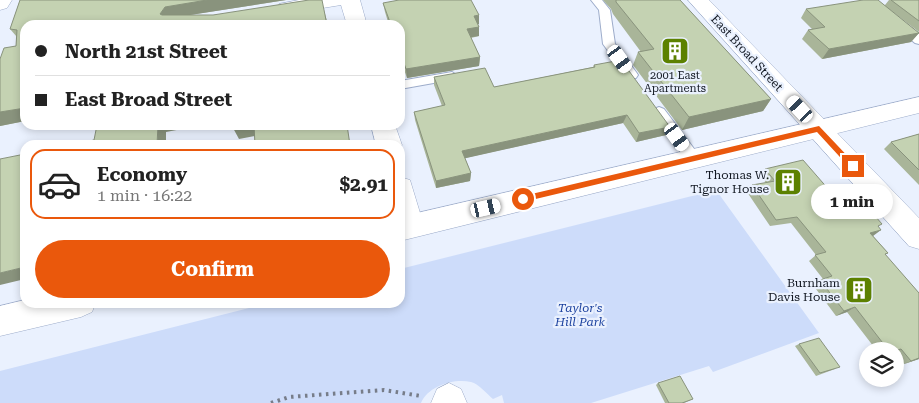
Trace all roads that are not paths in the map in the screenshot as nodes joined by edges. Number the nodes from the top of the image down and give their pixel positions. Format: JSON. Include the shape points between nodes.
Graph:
{"nodes":[{"id":1,"x":2,"y":0,"type":"edge"},
{"id":2,"x":336,"y":0,"type":"edge"},
{"id":3,"x":350,"y":0,"type":"edge"},
{"id":4,"x":596,"y":0,"type":"edge"},
{"id":5,"x":698,"y":0,"type":"edge"},
{"id":6,"x":868,"y":0,"type":"edge"},
{"id":7,"x":0,"y":4,"type":"edge"},
{"id":8,"x":267,"y":11,"type":"edge"},
{"id":9,"x":355,"y":20,"type":"edge"},
{"id":10,"x":919,"y":40,"type":"edge"},
{"id":11,"x":461,"y":75,"type":"edge"},
{"id":12,"x":637,"y":82,"type":"edge"},
{"id":13,"x":405,"y":84,"type":"edge"},
{"id":14,"x":649,"y":98,"type":"edge"},
{"id":15,"x":919,"y":105,"type":"edge"},
{"id":16,"x":819,"y":129,"type":"junction"},
{"id":17,"x":693,"y":158,"type":"junction"},
{"id":18,"x":405,"y":227,"type":"edge"},
{"id":19,"x":919,"y":237,"type":"edge"},
{"id":20,"x":55,"y":308,"type":"edge"},
{"id":21,"x":0,"y":321,"type":"edge"}],
"edges":[{"from":1,"to":7,"type":"street"},
{"from":2,"to":8,"type":"street"},
{"from":3,"to":9,"type":"street"},
{"from":4,"to":12,"type":"lane","via":[[604,10],[609,44]]},
{"from":5,"to":16,"type":"street","name":"East Broad Street"},
{"from":6,"to":10,"type":"lane"},
{"from":11,"to":13,"type":"lane"},
{"from":14,"to":17,"type":"lane"},
{"from":15,"to":16,"type":"street"},
{"from":16,"to":17,"type":"street"},
{"from":16,"to":19,"type":"street","name":"East Broad Street"},
{"from":17,"to":18,"type":"street"},
{"from":20,"to":21,"type":"street"}]}
